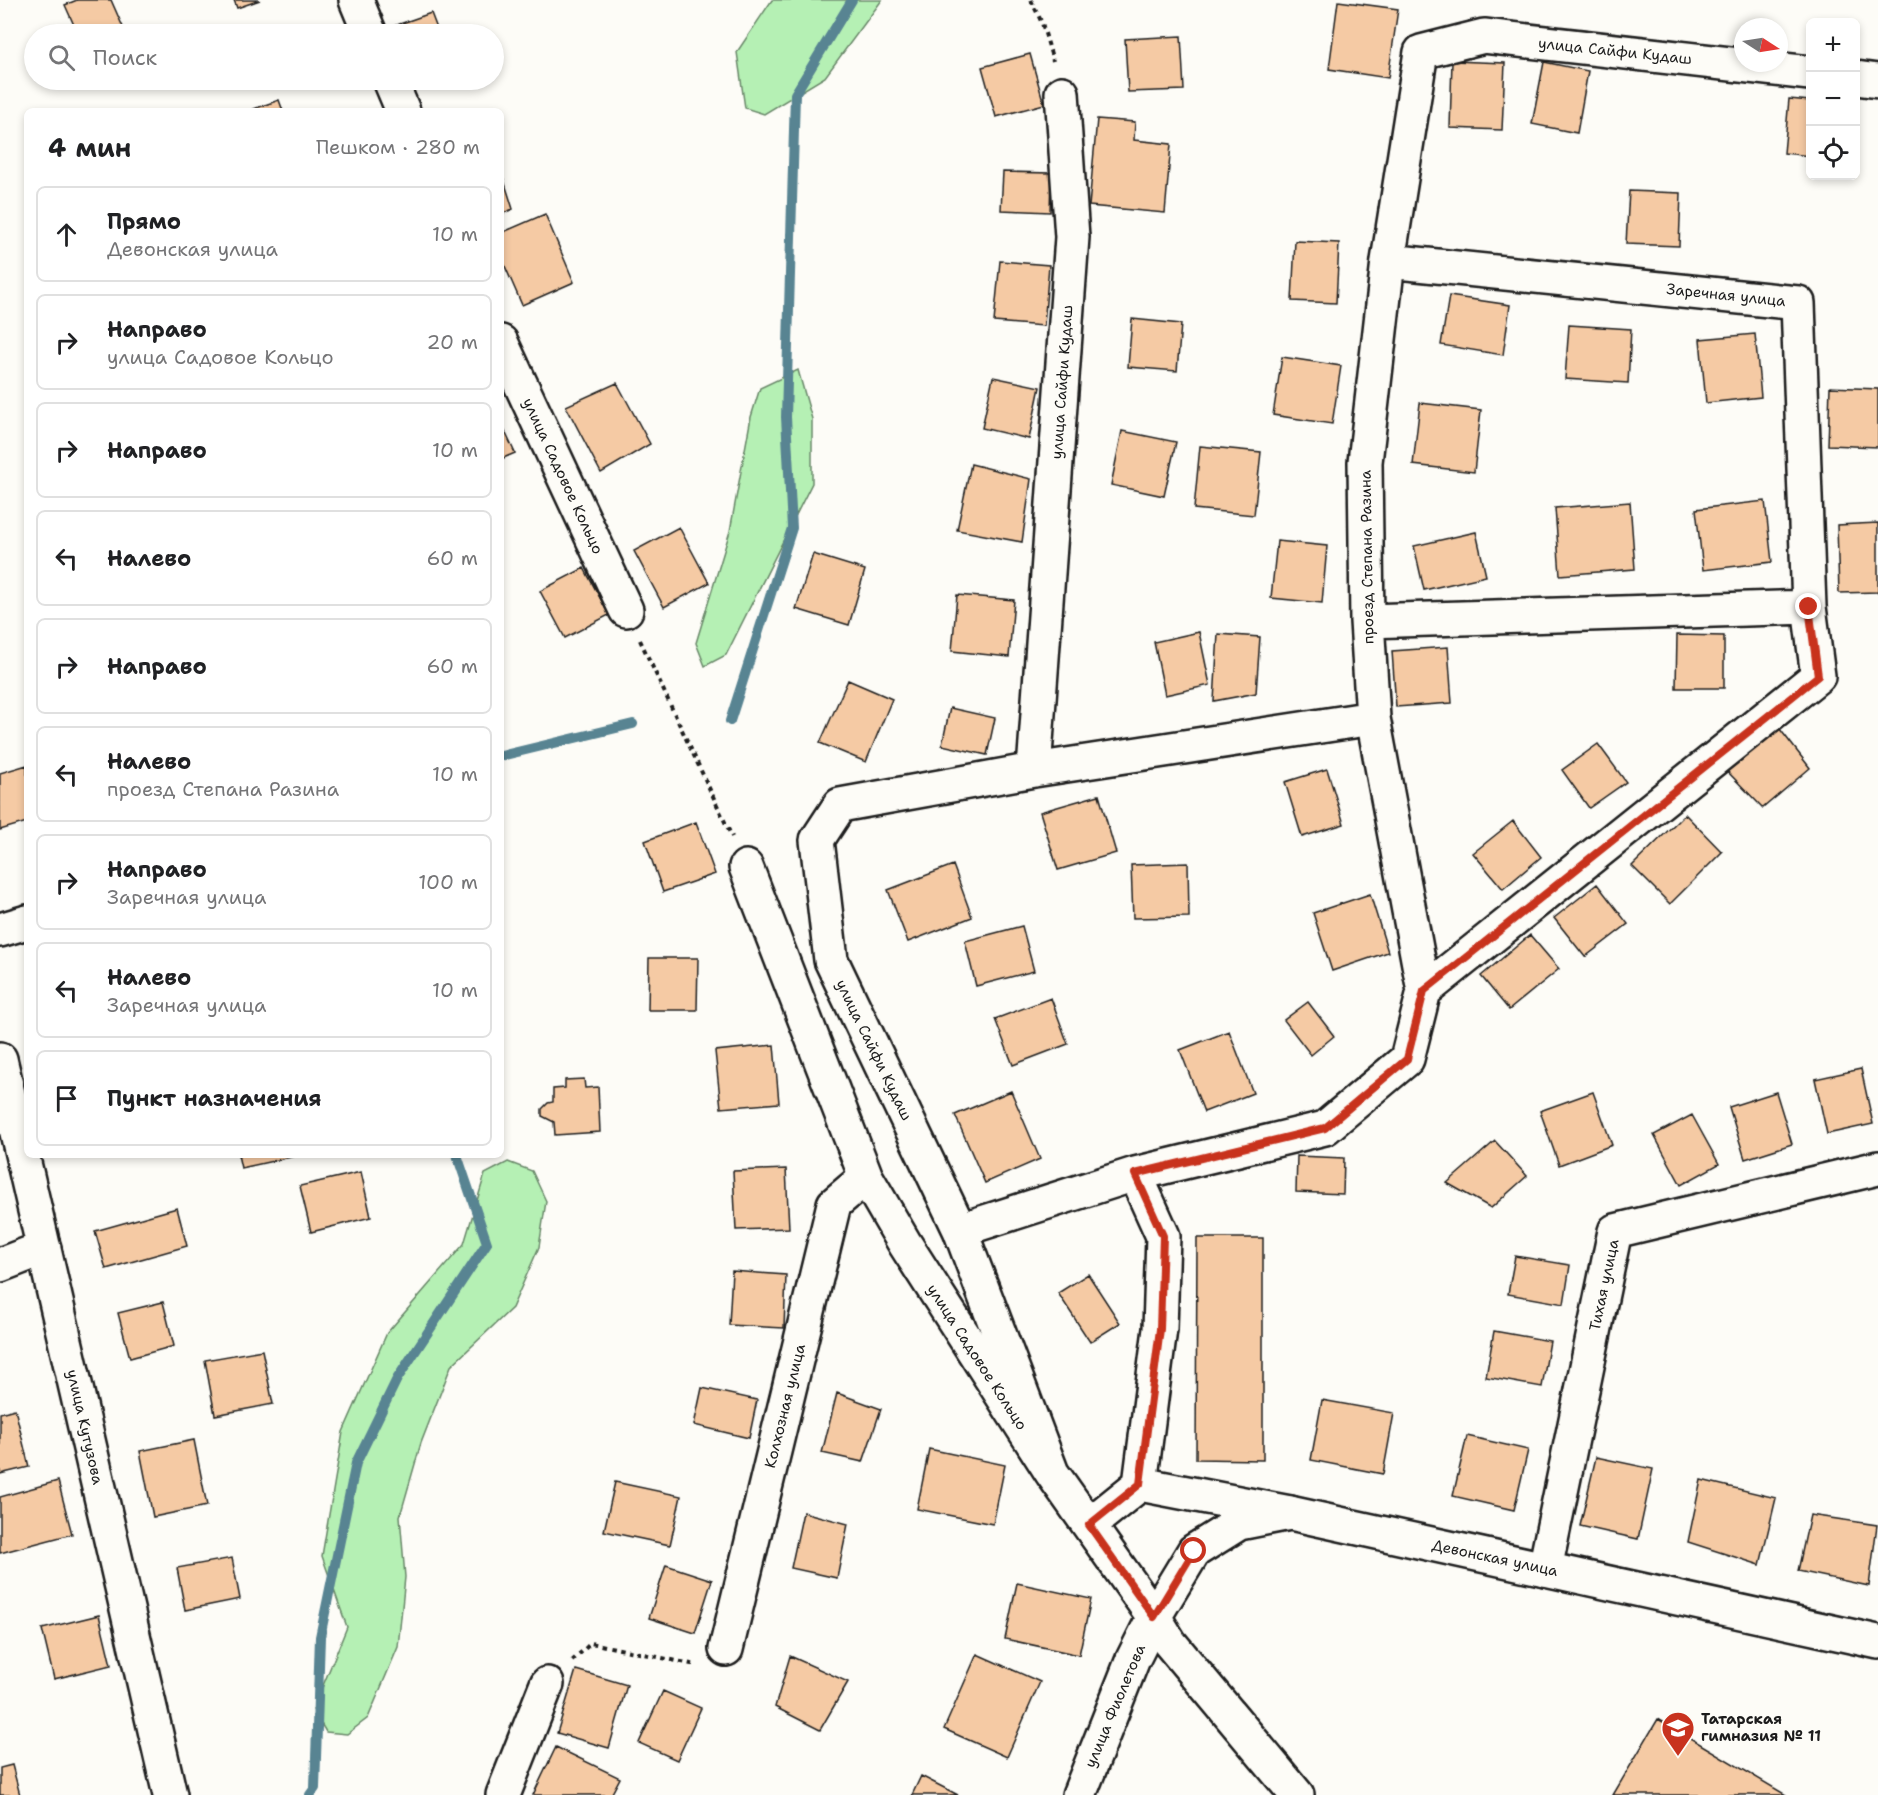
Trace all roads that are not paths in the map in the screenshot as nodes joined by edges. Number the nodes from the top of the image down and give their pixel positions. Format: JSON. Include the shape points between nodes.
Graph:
{"nodes":[{"id":1,"x":356,"y":0,"type":"edge"},
{"id":2,"x":366,"y":24,"type":"edge"},
{"id":3,"x":1421,"y":52,"type":"joint"},
{"id":4,"x":1806,"y":73,"type":"edge"},
{"id":5,"x":1860,"y":79,"type":"edge"},
{"id":6,"x":1878,"y":81,"type":"edge"},
{"id":7,"x":394,"y":90,"type":"edge"},
{"id":8,"x":1062,"y":93,"type":"road end"},
{"id":9,"x":402,"y":108,"type":"edge"},
{"id":10,"x":1388,"y":261,"type":"junction"},
{"id":11,"x":504,"y":348,"type":"edge"},
{"id":12,"x":1809,"y":607,"type":"junction"},
{"id":13,"x":626,"y":610,"type":"road end"},
{"id":14,"x":1367,"y":621,"type":"junction"},
{"id":15,"x":1372,"y":718,"type":"junction"},
{"id":16,"x":1034,"y":770,"type":"junction"},
{"id":17,"x":746,"y":867,"type":"road end"},
{"id":18,"x":24,"y":922,"type":"edge"},
{"id":19,"x":0,"y":930,"type":"edge"},
{"id":20,"x":1424,"y":991,"type":"junction"},
{"id":21,"x":0,"y":1059,"type":"edge"},
{"id":22,"x":1878,"y":1168,"type":"edge"},
{"id":23,"x":1135,"y":1174,"type":"junction"},
{"id":24,"x":866,"y":1177,"type":"junction"},
{"id":25,"x":960,"y":1230,"type":"junction"},
{"id":26,"x":44,"y":1248,"type":"junction"},
{"id":27,"x":0,"y":1265,"type":"edge"},
{"id":28,"x":1052,"y":1473,"type":"junction"},
{"id":29,"x":1140,"y":1484,"type":"junction"},
{"id":30,"x":1290,"y":1513,"type":"junction"},
{"id":31,"x":1089,"y":1525,"type":"junction"},
{"id":32,"x":1545,"y":1569,"type":"junction"},
{"id":33,"x":1154,"y":1617,"type":"junction"},
{"id":34,"x":1878,"y":1642,"type":"edge"},
{"id":35,"x":726,"y":1649,"type":"road end"},
{"id":36,"x":547,"y":1684,"type":"road end"},
{"id":37,"x":170,"y":1795,"type":"edge"},
{"id":38,"x":503,"y":1795,"type":"edge"},
{"id":39,"x":1079,"y":1795,"type":"edge"},
{"id":40,"x":1297,"y":1795,"type":"edge"}],
"edges":[{"from":1,"to":2,"type":"street"},
{"from":3,"to":4,"type":"street","name":"улица Сайфи Кудаш","via":[[1484,36]]},
{"from":3,"to":10,"type":"street","name":"проезд Степана Разина"},
{"from":5,"to":6,"type":"street"},
{"from":7,"to":9,"type":"street"},
{"from":8,"to":16,"type":"street","name":"улица Сайфи Кудаш","via":[[1072,237]]},
{"from":10,"to":12,"type":"street","name":"Заречная улица","via":[[1797,303]]},
{"from":10,"to":14,"type":"street","name":"проезд Степана Разина","via":[[1365,462]]},
{"from":11,"to":13,"type":"street","name":"улица Садовое Кольцо"},
{"from":12,"to":14,"type":"street"},
{"from":12,"to":20,"type":"street","name":"Заречная улица","via":[[1818,676]]},
{"from":14,"to":15,"type":"street","name":"проезд Степана Разина"},
{"from":15,"to":16,"type":"street","name":"улица Сайфи Кудаш"},
{"from":15,"to":20,"type":"street","name":"проезд Степана Разина"},
{"from":16,"to":25,"type":"street","name":"улица Сайфи Кудаш","via":[[840,805],[817,840],[831,960]]},
{"from":17,"to":24,"type":"street","name":"улица Садовое Кольцо"},
{"from":18,"to":19,"type":"street"},
{"from":20,"to":23,"type":"street","name":"проезд Степана Разина","via":[[1407,1059],[1325,1128]]},
{"from":21,"to":26,"type":"street","name":"улица Кутузова"},
{"from":22,"to":32,"type":"street","name":"Тихая улица","via":[[1615,1231]]},
{"from":23,"to":25,"type":"street"},
{"from":23,"to":29,"type":"street","via":[[1163,1236],[1160,1329]]},
{"from":24,"to":28,"type":"street","name":"улица Садовое Кольцо"},
{"from":24,"to":35,"type":"street","name":"Колхозная улица","via":[[834,1204]]},
{"from":25,"to":28,"type":"street","name":"улица Сайфи Кудаш"},
{"from":26,"to":27,"type":"street"},
{"from":26,"to":37,"type":"street","name":"улица Кутузова"},
{"from":28,"to":31,"type":"street","name":"улица Садовое Кольцо"},
{"from":29,"to":30,"type":"street"},
{"from":29,"to":31,"type":"street"},
{"from":30,"to":32,"type":"street","name":"Девонская улица"},
{"from":30,"to":33,"type":"street","name":"Девонская улица","via":[[1239,1523],[1194,1551]]},
{"from":31,"to":33,"type":"street","name":"улица Садовое Кольцо"},
{"from":32,"to":34,"type":"street","name":"Девонская улица"},
{"from":33,"to":39,"type":"street","name":"улица Фиолетова","via":[[1133,1659]]},
{"from":33,"to":40,"type":"street","name":"улица Садовое Кольцо","via":[[1170,1643]]},
{"from":36,"to":38,"type":"street"}]}
